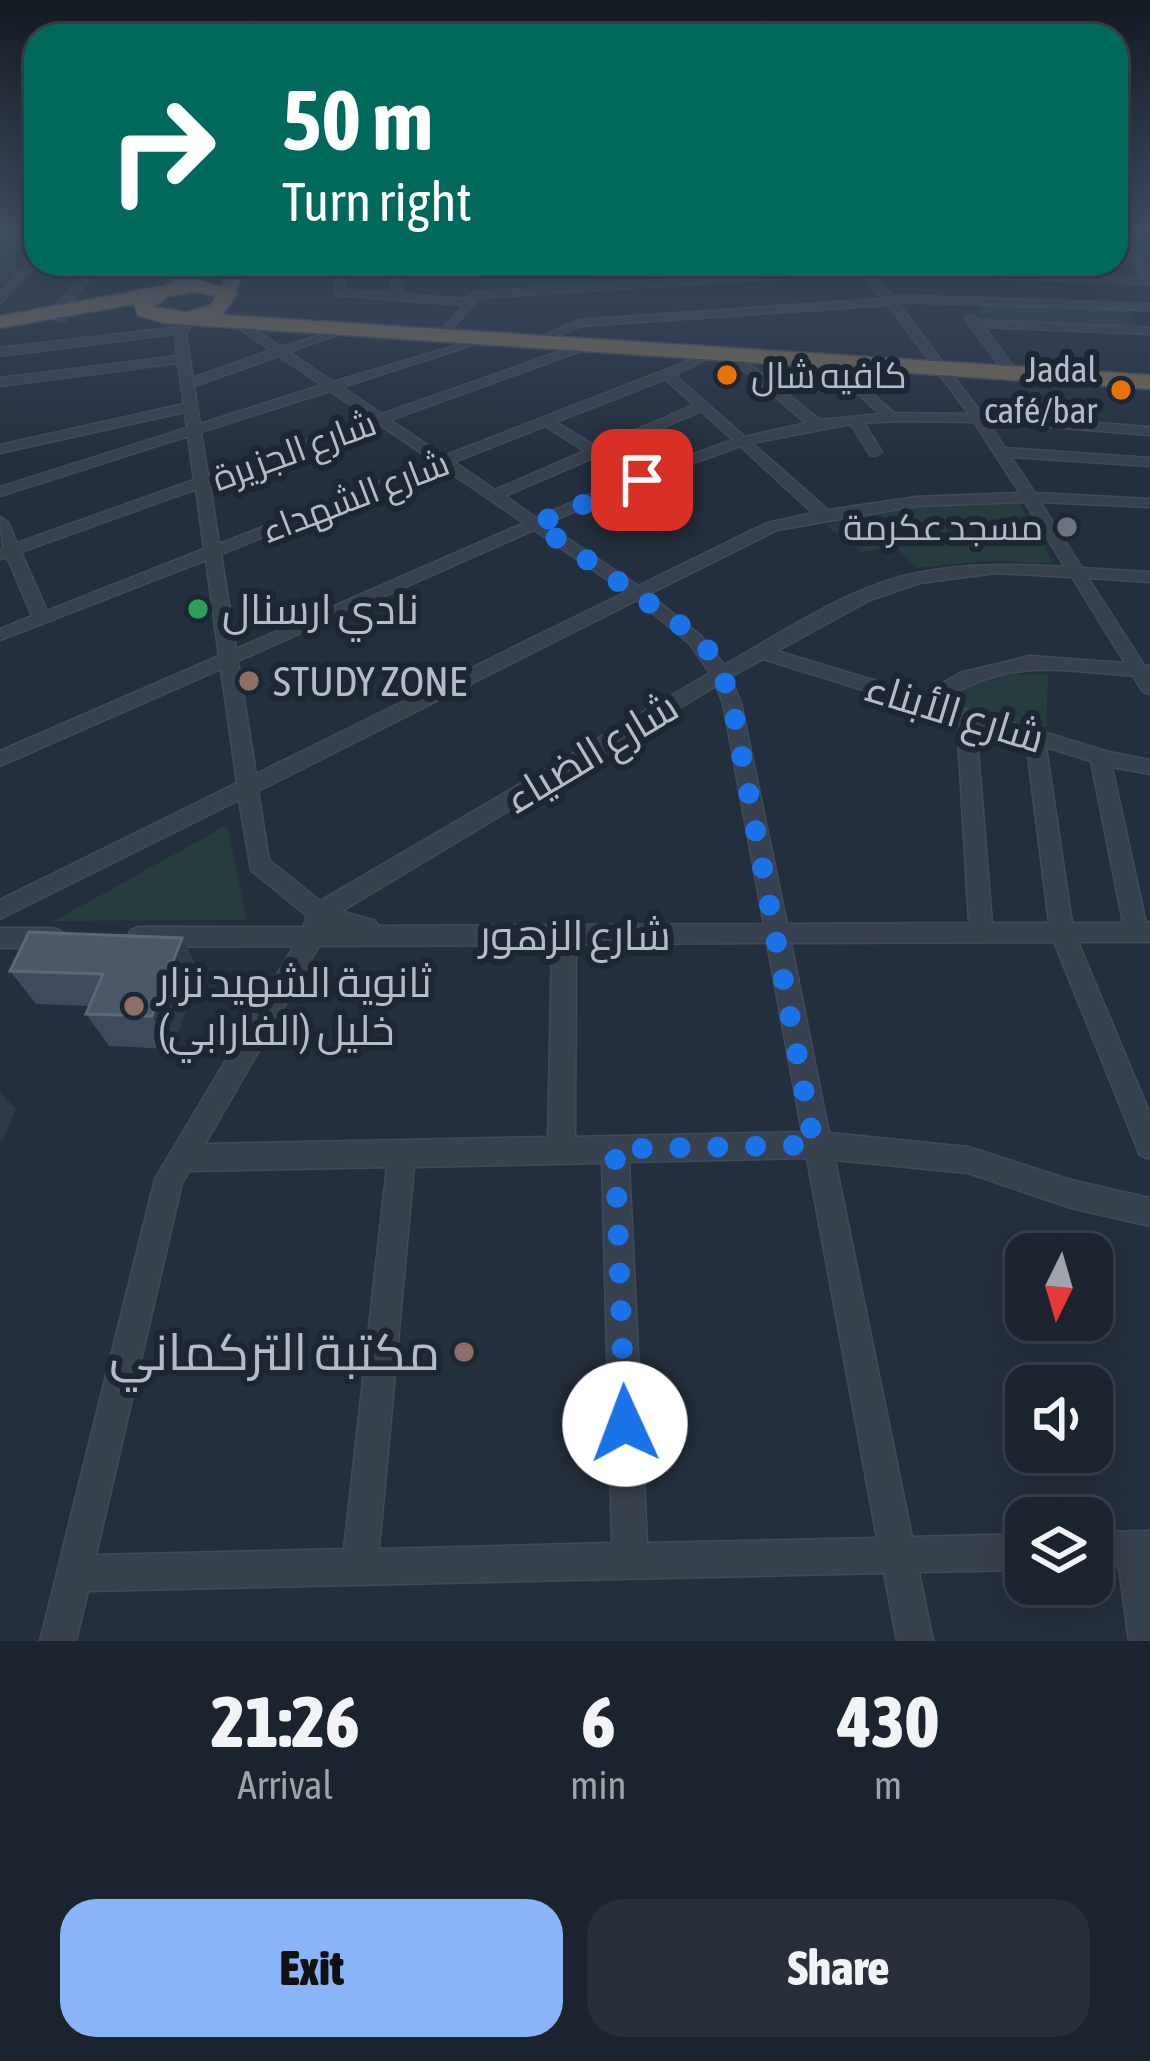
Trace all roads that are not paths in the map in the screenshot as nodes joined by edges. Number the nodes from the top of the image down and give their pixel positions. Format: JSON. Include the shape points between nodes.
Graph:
{"nodes":[{"id":1,"x":65,"y":307,"type":"edge"},
{"id":2,"x":109,"y":307,"type":"edge"},
{"id":3,"x":170,"y":307,"type":"edge"},
{"id":4,"x":226,"y":307,"type":"edge"},
{"id":5,"x":232,"y":307,"type":"edge"},
{"id":6,"x":237,"y":307,"type":"edge"},
{"id":7,"x":238,"y":307,"type":"edge"},
{"id":8,"x":466,"y":307,"type":"edge"},
{"id":9,"x":801,"y":307,"type":"edge"},
{"id":10,"x":895,"y":307,"type":"edge"},
{"id":11,"x":966,"y":307,"type":"edge"},
{"id":12,"x":60,"y":314,"type":"junction"},
{"id":13,"x":188,"y":321,"type":"junction"},
{"id":14,"x":974,"y":323,"type":"junction"},
{"id":15,"x":0,"y":325,"type":"edge"},
{"id":16,"x":346,"y":328,"type":"junction"},
{"id":17,"x":450,"y":328,"type":"junction"},
{"id":18,"x":1150,"y":331,"type":"edge"},
{"id":19,"x":554,"y":334,"type":"junction"},
{"id":20,"x":484,"y":338,"type":"junction"},
{"id":21,"x":588,"y":345,"type":"junction"},
{"id":22,"x":0,"y":352,"type":"edge"},
{"id":23,"x":280,"y":352,"type":"junction"},
{"id":24,"x":721,"y":354,"type":"junction"},
{"id":25,"x":183,"y":359,"type":"junction"},
{"id":26,"x":831,"y":362,"type":"junction"},
{"id":27,"x":942,"y":365,"type":"junction"},
{"id":28,"x":1006,"y":365,"type":"junction"},
{"id":29,"x":667,"y":374,"type":"junction"},
{"id":30,"x":1150,"y":378,"type":"edge"},
{"id":31,"x":0,"y":382,"type":"edge"},
{"id":32,"x":187,"y":384,"type":"junction"},
{"id":33,"x":330,"y":385,"type":"junction"},
{"id":34,"x":703,"y":406,"type":"junction"},
{"id":35,"x":190,"y":407,"type":"junction"},
{"id":36,"x":890,"y":417,"type":"junction"},
{"id":37,"x":380,"y":418,"type":"junction"},
{"id":38,"x":979,"y":418,"type":"junction"},
{"id":39,"x":855,"y":421,"type":"junction"},
{"id":40,"x":545,"y":422,"type":"junction"},
{"id":41,"x":816,"y":424,"type":"junction"},
{"id":42,"x":194,"y":429,"type":"junction"},
{"id":43,"x":1150,"y":431,"type":"edge"},
{"id":44,"x":741,"y":440,"type":"junction"},
{"id":45,"x":0,"y":449,"type":"edge"},
{"id":46,"x":596,"y":452,"type":"junction"},
{"id":47,"x":875,"y":452,"type":"dead end"},
{"id":48,"x":1001,"y":452,"type":"junction"},
{"id":49,"x":443,"y":461,"type":"junction"},
{"id":50,"x":1150,"y":462,"type":"edge"},
{"id":51,"x":642,"y":480,"type":"junction"},
{"id":52,"x":203,"y":483,"type":"junction"},
{"id":53,"x":0,"y":492,"type":"edge"},
{"id":54,"x":1029,"y":494,"type":"junction"},
{"id":55,"x":494,"y":496,"type":"junction"},
{"id":56,"x":1150,"y":503,"type":"edge"},
{"id":57,"x":824,"y":514,"type":"junction"},
{"id":58,"x":0,"y":522,"type":"edge"},
{"id":59,"x":536,"y":524,"type":"junction"},
{"id":60,"x":214,"y":551,"type":"junction"},
{"id":61,"x":5,"y":552,"type":"edge"},
{"id":62,"x":1072,"y":570,"type":"junction"},
{"id":63,"x":1150,"y":577,"type":"edge"},
{"id":64,"x":638,"y":593,"type":"junction"},
{"id":65,"x":42,"y":619,"type":"junction"},
{"id":66,"x":0,"y":635,"type":"edge"},
{"id":67,"x":760,"y":652,"type":"junction"},
{"id":68,"x":231,"y":657,"type":"junction"},
{"id":69,"x":722,"y":674,"type":"junction"},
{"id":70,"x":1146,"y":676,"type":"edge"},
{"id":71,"x":923,"y":703,"type":"junction"},
{"id":72,"x":966,"y":716,"type":"junction"},
{"id":73,"x":1035,"y":737,"type":"junction"},
{"id":74,"x":1100,"y":757,"type":"junction"},
{"id":75,"x":0,"y":759,"type":"edge"},
{"id":76,"x":1150,"y":767,"type":"edge"},
{"id":77,"x":245,"y":788,"type":"junction"},
{"id":78,"x":0,"y":910,"type":"edge"},
{"id":79,"x":316,"y":925,"type":"junction"},
{"id":80,"x":1062,"y":932,"type":"junction"},
{"id":81,"x":1143,"y":932,"type":"edge"},
{"id":82,"x":981,"y":933,"type":"junction"},
{"id":83,"x":775,"y":934,"type":"junction"},
{"id":84,"x":564,"y":935,"type":"junction"},
{"id":85,"x":0,"y":938,"type":"edge"},
{"id":86,"x":814,"y":1145,"type":"junction"},
{"id":87,"x":1150,"y":1145,"type":"edge"},
{"id":88,"x":615,"y":1149,"type":"junction"},
{"id":89,"x":561,"y":1150,"type":"junction"},
{"id":90,"x":402,"y":1153,"type":"junction"},
{"id":91,"x":182,"y":1158,"type":"junction"},
{"id":92,"x":1150,"y":1212,"type":"edge"},
{"id":93,"x":1142,"y":1549,"type":"edge"},
{"id":94,"x":1005,"y":1553,"type":"edge"},
{"id":95,"x":898,"y":1556,"type":"junction"},
{"id":96,"x":630,"y":1562,"type":"junction"},
{"id":97,"x":360,"y":1567,"type":"junction"},
{"id":98,"x":75,"y":1573,"type":"junction"},
{"id":99,"x":58,"y":1641,"type":"edge"},
{"id":100,"x":915,"y":1641,"type":"edge"},
{"id":101,"x":1147,"y":1641,"type":"edge"}],
"edges":[{"from":1,"to":12,"type":"street"},
{"from":2,"to":12,"type":"highway"},
{"from":3,"to":13,"type":"highway"},
{"from":4,"to":13,"type":"highway"},
{"from":5,"to":23,"type":"street"},
{"from":6,"to":17,"type":"highway"},
{"from":7,"to":16,"type":"highway"},
{"from":8,"to":17,"type":"street"},
{"from":9,"to":19,"type":"street","via":[[579,323]]},
{"from":10,"to":27,"type":"street"},
{"from":11,"to":14,"type":"street"},
{"from":12,"to":15,"type":"highway"},
{"from":13,"to":22,"type":"street"},
{"from":13,"to":25,"type":"street"},
{"from":14,"to":18,"type":"street"},
{"from":14,"to":28,"type":"street"},
{"from":16,"to":20,"type":"highway"},
{"from":16,"to":23,"type":"street"},
{"from":17,"to":19,"type":"highway"},
{"from":19,"to":27,"type":"highway"},
{"from":20,"to":21,"type":"highway"},
{"from":20,"to":33,"type":"street"},
{"from":21,"to":24,"type":"highway"},
{"from":21,"to":37,"type":"street","name":"شارع الجزيرة"},
{"from":23,"to":32,"type":"street"},
{"from":23,"to":33,"type":"street"},
{"from":24,"to":26,"type":"highway"},
{"from":24,"to":29,"type":"street","name":"شارع الشهداء"},
{"from":24,"to":41,"type":"street"},
{"from":25,"to":31,"type":"street"},
{"from":25,"to":32,"type":"street"},
{"from":26,"to":27,"type":"highway"},
{"from":26,"to":36,"type":"street"},
{"from":27,"to":28,"type":"highway"},
{"from":27,"to":30,"type":"highway"},
{"from":27,"to":38,"type":"street"},
{"from":28,"to":30,"type":"highway"},
{"from":29,"to":34,"type":"street"},
{"from":29,"to":40,"type":"street","name":"شارع الشهداء"},
{"from":32,"to":35,"type":"street"},
{"from":33,"to":37,"type":"street"},
{"from":33,"to":42,"type":"street"},
{"from":34,"to":44,"type":"street"},
{"from":34,"to":46,"type":"street"},
{"from":35,"to":42,"type":"street"},
{"from":35,"to":45,"type":"street"},
{"from":36,"to":38,"type":"street"},
{"from":36,"to":39,"type":"street"},
{"from":37,"to":49,"type":"street"},
{"from":37,"to":52,"type":"street","name":"شارع الجزيرة"},
{"from":38,"to":43,"type":"street"},
{"from":38,"to":48,"type":"street"},
{"from":39,"to":41,"type":"street"},
{"from":39,"to":47,"type":"street"},
{"from":40,"to":46,"type":"street"},
{"from":40,"to":49,"type":"street","name":"شارع الشهداء"},
{"from":41,"to":44,"type":"street"},
{"from":42,"to":52,"type":"street"},
{"from":42,"to":53,"type":"street"},
{"from":44,"to":51,"type":"street"},
{"from":44,"to":57,"type":"street"},
{"from":46,"to":51,"type":"street"},
{"from":46,"to":55,"type":"street"},
{"from":48,"to":50,"type":"street"},
{"from":48,"to":54,"type":"street"},
{"from":49,"to":55,"type":"street"},
{"from":49,"to":60,"type":"street","name":"شارع الشهداء"},
{"from":51,"to":59,"type":"street"},
{"from":52,"to":60,"type":"street"},
{"from":52,"to":61,"type":"street","name":"شارع الجزيرة"},
{"from":54,"to":56,"type":"street"},
{"from":54,"to":57,"type":"street","via":[[950,495]]},
{"from":54,"to":62,"type":"street"},
{"from":55,"to":59,"type":"street"},
{"from":57,"to":64,"type":"street","via":[[772,526]]},
{"from":58,"to":61,"type":"street"},
{"from":59,"to":64,"type":"street"},
{"from":59,"to":68,"type":"street"},
{"from":60,"to":65,"type":"street","name":"شارع الشهداء"},
{"from":60,"to":68,"type":"street"},
{"from":61,"to":65,"type":"street"},
{"from":62,"to":63,"type":"street","name":"شارع الضياء"},
{"from":62,"to":67,"type":"street","name":"شارع الضياء","via":[[917,578],[864,596]]},
{"from":62,"to":70,"type":"street"},
{"from":64,"to":69,"type":"street","via":[[696,636]]},
{"from":64,"to":77,"type":"street"},
{"from":65,"to":66,"type":"street","name":"شارع الشهداء"},
{"from":67,"to":69,"type":"street","name":"شارع الضياء"},
{"from":67,"to":71,"type":"street","name":"شارع الأبناء"},
{"from":68,"to":75,"type":"street"},
{"from":68,"to":77,"type":"street"},
{"from":69,"to":79,"type":"street","name":"شارع الضياء"},
{"from":69,"to":83,"type":"street"},
{"from":70,"to":71,"type":"street","via":[[1030,662],[966,677]]},
{"from":71,"to":72,"type":"street","name":"شارع الأبناء"},
{"from":72,"to":73,"type":"street","name":"شارع الأبناء"},
{"from":72,"to":82,"type":"street"},
{"from":73,"to":74,"type":"street","name":"شارع الأبناء"},
{"from":73,"to":80,"type":"street"},
{"from":74,"to":76,"type":"street","name":"شارع الأبناء"},
{"from":74,"to":81,"type":"street"},
{"from":77,"to":78,"type":"street"},
{"from":77,"to":79,"type":"street","via":[[259,864]]},
{"from":79,"to":84,"type":"street","name":"شارع الزهور","via":[[391,936]]},
{"from":79,"to":85,"type":"street","name":"شارع الزهور"},
{"from":79,"to":91,"type":"street"},
{"from":80,"to":81,"type":"street","name":"شارع الزهور"},
{"from":80,"to":82,"type":"street","name":"شارع الزهور"},
{"from":80,"to":87,"type":"street"},
{"from":82,"to":83,"type":"street","name":"شارع الزهور"},
{"from":83,"to":84,"type":"street","name":"شارع الزهور"},
{"from":83,"to":86,"type":"street"},
{"from":84,"to":89,"type":"street"},
{"from":86,"to":88,"type":"street"},
{"from":86,"to":92,"type":"street","via":[[968,1160]]},
{"from":86,"to":95,"type":"street"},
{"from":88,"to":89,"type":"street"},
{"from":88,"to":96,"type":"street"},
{"from":89,"to":90,"type":"street"},
{"from":90,"to":91,"type":"street"},
{"from":90,"to":97,"type":"street"},
{"from":91,"to":98,"type":"street","via":[[170,1179]]},
{"from":93,"to":101,"type":"street"},
{"from":94,"to":95,"type":"street"},
{"from":95,"to":96,"type":"street"},
{"from":95,"to":100,"type":"street"},
{"from":96,"to":97,"type":"street"},
{"from":97,"to":98,"type":"street"},
{"from":98,"to":99,"type":"street"}]}
